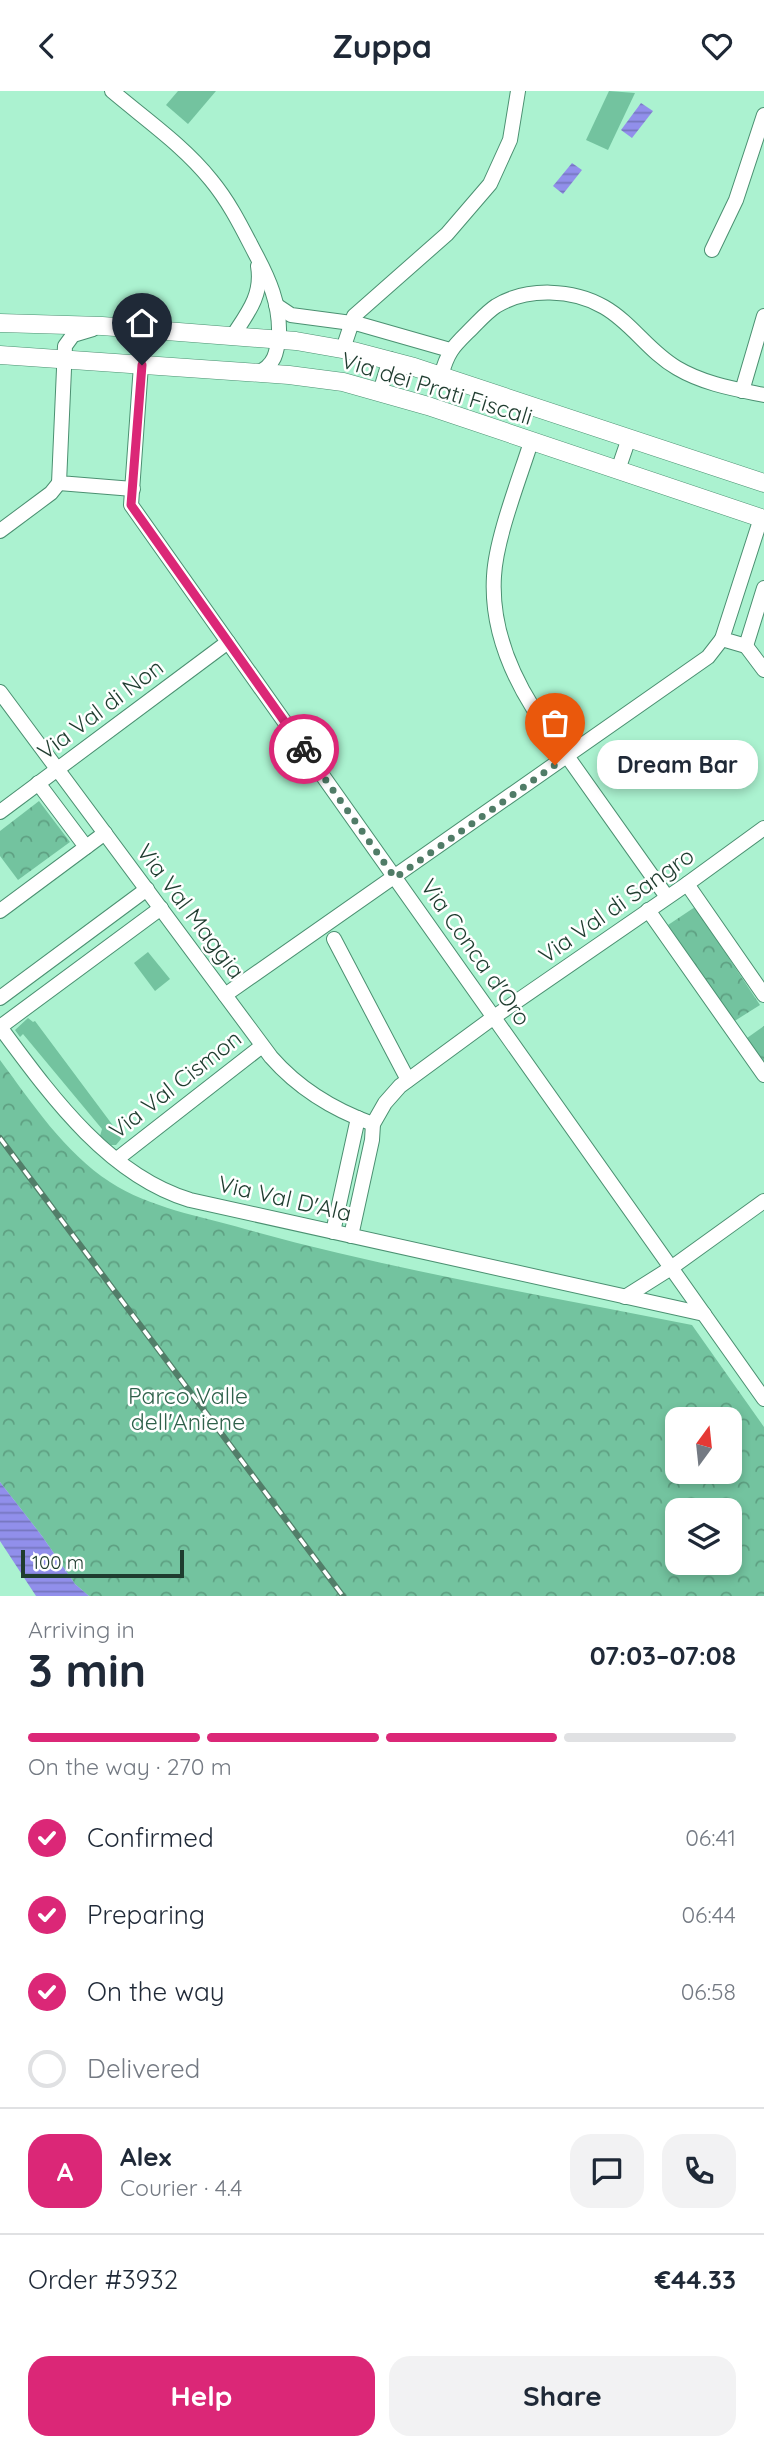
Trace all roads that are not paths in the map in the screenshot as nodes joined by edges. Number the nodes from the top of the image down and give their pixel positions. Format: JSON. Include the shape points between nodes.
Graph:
{"nodes":[{"id":1,"x":112,"y":91,"type":"edge"},
{"id":2,"x":518,"y":91,"type":"edge"},
{"id":3,"x":764,"y":115,"type":"edge"},
{"id":4,"x":712,"y":250,"type":"dead end"},
{"id":5,"x":256,"y":254,"type":"junction"},
{"id":6,"x":276,"y":305,"type":"junction"},
{"id":7,"x":764,"y":316,"type":"edge"},
{"id":8,"x":0,"y":323,"type":"edge"},
{"id":9,"x":351,"y":323,"type":"junction"},
{"id":10,"x":102,"y":327,"type":"junction"},
{"id":11,"x":224,"y":336,"type":"junction"},
{"id":12,"x":278,"y":340,"type":"junction"},
{"id":13,"x":343,"y":349,"type":"junction"},
{"id":14,"x":450,"y":351,"type":"junction"},
{"id":15,"x":0,"y":355,"type":"edge"},
{"id":16,"x":390,"y":359,"type":"junction"},
{"id":17,"x":65,"y":361,"type":"junction"},
{"id":18,"x":142,"y":365,"type":"junction"},
{"id":19,"x":257,"y":373,"type":"junction"},
{"id":20,"x":441,"y":376,"type":"junction"},
{"id":21,"x":742,"y":391,"type":"junction"},
{"id":22,"x":380,"y":392,"type":"junction"},
{"id":23,"x":764,"y":395,"type":"edge"},
{"id":24,"x":629,"y":438,"type":"junction"},
{"id":25,"x":531,"y":442,"type":"junction"},
{"id":26,"x":618,"y":470,"type":"junction"},
{"id":27,"x":59,"y":483,"type":"junction"},
{"id":28,"x":764,"y":483,"type":"edge"},
{"id":29,"x":133,"y":489,"type":"junction"},
{"id":30,"x":763,"y":519,"type":"edge"},
{"id":31,"x":0,"y":531,"type":"edge"},
{"id":32,"x":764,"y":588,"type":"edge"},
{"id":33,"x":722,"y":639,"type":"junction"},
{"id":34,"x":228,"y":642,"type":"junction"},
{"id":35,"x":746,"y":646,"type":"junction"},
{"id":36,"x":764,"y":670,"type":"edge"},
{"id":37,"x":0,"y":692,"type":"edge"},
{"id":38,"x":567,"y":757,"type":"junction"},
{"id":39,"x":58,"y":768,"type":"junction"},
{"id":40,"x":38,"y":783,"type":"junction"},
{"id":41,"x":0,"y":812,"type":"edge"},
{"id":42,"x":764,"y":828,"type":"edge"},
{"id":43,"x":104,"y":833,"type":"junction"},
{"id":44,"x":86,"y":847,"type":"junction"},
{"id":45,"x":395,"y":878,"type":"junction"},
{"id":46,"x":687,"y":884,"type":"junction"},
{"id":47,"x":147,"y":889,"type":"junction"},
{"id":48,"x":667,"y":897,"type":"junction"},
{"id":49,"x":161,"y":908,"type":"junction"},
{"id":50,"x":0,"y":911,"type":"edge"},
{"id":51,"x":648,"y":911,"type":"junction"},
{"id":52,"x":334,"y":939,"type":"dead end"},
{"id":53,"x":225,"y":995,"type":"junction"},
{"id":54,"x":764,"y":995,"type":"edge"},
{"id":55,"x":0,"y":997,"type":"edge"},
{"id":56,"x":494,"y":1017,"type":"junction"},
{"id":57,"x":0,"y":1027,"type":"edge"},
{"id":58,"x":262,"y":1046,"type":"junction"},
{"id":59,"x":764,"y":1075,"type":"edge"},
{"id":60,"x":408,"y":1080,"type":"junction"},
{"id":61,"x":358,"y":1118,"type":"junction"},
{"id":62,"x":373,"y":1123,"type":"junction"},
{"id":63,"x":117,"y":1159,"type":"junction"},
{"id":64,"x":764,"y":1201,"type":"edge"},
{"id":65,"x":333,"y":1232,"type":"junction"},
{"id":66,"x":351,"y":1236,"type":"junction"},
{"id":67,"x":671,"y":1268,"type":"junction"},
{"id":68,"x":625,"y":1297,"type":"junction"},
{"id":69,"x":704,"y":1314,"type":"junction"},
{"id":70,"x":764,"y":1399,"type":"edge"}],
"edges":[{"from":1,"to":5,"type":"street","via":[[204,171],[229,204]]},
{"from":2,"to":9,"type":"street","via":[[510,139],[490,184],[447,234]]},
{"from":3,"to":4,"type":"street","via":[[736,200]]},
{"from":5,"to":6,"type":"street"},
{"from":5,"to":11,"type":"street","via":[[257,294],[249,313]]},
{"from":6,"to":9,"type":"street","via":[[291,315]]},
{"from":6,"to":12,"type":"street"},
{"from":7,"to":21,"type":"street"},
{"from":8,"to":10,"type":"main road","name":"Via dei Prati Fiscali"},
{"from":9,"to":13,"type":"street"},
{"from":9,"to":14,"type":"street"},
{"from":10,"to":11,"type":"main road","name":"Via dei Prati Fiscali"},
{"from":10,"to":17,"type":"street","via":[[71,337],[65,346]]},
{"from":11,"to":12,"type":"main road","name":"Via dei Prati Fiscali"},
{"from":12,"to":13,"type":"main road","name":"Via dei Prati Fiscali"},
{"from":12,"to":19,"type":"street","via":[[272,364]]},
{"from":13,"to":16,"type":"main road","name":"Via dei Prati Fiscali"},
{"from":14,"to":20,"type":"street"},
{"from":14,"to":21,"type":"street","via":[[502,303],[541,293],[570,294],[607,309],[680,370]]},
{"from":15,"to":17,"type":"main road","name":"Via dei Prati Fiscali"},
{"from":16,"to":20,"type":"main road","name":"Via dei Prati Fiscali"},
{"from":16,"to":22,"type":"street"},
{"from":17,"to":18,"type":"main road","name":"Via dei Prati Fiscali"},
{"from":17,"to":27,"type":"street"},
{"from":18,"to":19,"type":"main road","name":"Via dei Prati Fiscali"},
{"from":18,"to":29,"type":"street","name":"Via Conca d'Oro"},
{"from":19,"to":22,"type":"main road","name":"Via dei Prati Fiscali","via":[[322,379]]},
{"from":20,"to":24,"type":"main road","name":"Via dei Prati Fiscali"},
{"from":21,"to":23,"type":"street"},
{"from":22,"to":25,"type":"main road","name":"Via dei Prati Fiscali"},
{"from":24,"to":26,"type":"street"},
{"from":24,"to":28,"type":"main road","name":"Via dei Prati Fiscali"},
{"from":25,"to":26,"type":"main road","name":"Via dei Prati Fiscali"},
{"from":25,"to":38,"type":"street","via":[[497,553],[495,608],[515,677]]},
{"from":26,"to":30,"type":"main road","name":"Via dei Prati Fiscali"},
{"from":27,"to":29,"type":"street"},
{"from":27,"to":31,"type":"street"},
{"from":29,"to":34,"type":"street","name":"Via Conca d'Oro","via":[[131,505]]},
{"from":30,"to":33,"type":"street"},
{"from":32,"to":35,"type":"street"},
{"from":33,"to":35,"type":"street"},
{"from":33,"to":38,"type":"street","via":[[708,657]]},
{"from":34,"to":39,"type":"street","name":"Via Val di Non"},
{"from":34,"to":45,"type":"street","name":"Via Conca d'Oro"},
{"from":35,"to":36,"type":"street"},
{"from":37,"to":39,"type":"street","name":"Via Val Maggia"},
{"from":38,"to":45,"type":"street"},
{"from":38,"to":48,"type":"street"},
{"from":39,"to":40,"type":"street","name":"Via Val di Non"},
{"from":39,"to":43,"type":"street","name":"Via Val Maggia"},
{"from":40,"to":41,"type":"street","name":"Via Val di Non"},
{"from":40,"to":44,"type":"street"},
{"from":42,"to":46,"type":"street","name":"Via Val di Sangro"},
{"from":43,"to":44,"type":"street"},
{"from":43,"to":47,"type":"street","name":"Via Val Maggia"},
{"from":44,"to":50,"type":"street"},
{"from":45,"to":53,"type":"street"},
{"from":45,"to":56,"type":"street","name":"Via Conca d'Oro"},
{"from":46,"to":48,"type":"street","name":"Via Val di Sangro"},
{"from":46,"to":54,"type":"street"},
{"from":47,"to":49,"type":"street","name":"Via Val Maggia"},
{"from":47,"to":55,"type":"street"},
{"from":48,"to":51,"type":"street","name":"Via Val di Sangro"},
{"from":49,"to":53,"type":"street","name":"Via Val Maggia"},
{"from":49,"to":57,"type":"street"},
{"from":51,"to":56,"type":"street","name":"Via Val di Sangro"},
{"from":51,"to":59,"type":"street"},
{"from":52,"to":60,"type":"street"},
{"from":53,"to":58,"type":"street","name":"Via Val Maggia"},
{"from":56,"to":60,"type":"street","name":"Via Val di Sangro"},
{"from":56,"to":67,"type":"street","name":"Via Conca d'Oro"},
{"from":57,"to":63,"type":"street","name":"Via Val D'Ala","via":[[71,1115]]},
{"from":58,"to":61,"type":"street","name":"Via Val Maggia","via":[[299,1086]]},
{"from":58,"to":63,"type":"street","name":"Via Val Cismon"},
{"from":60,"to":62,"type":"street","name":"Via Val di Sangro"},
{"from":61,"to":62,"type":"street","name":"Via Val Maggia"},
{"from":61,"to":65,"type":"street"},
{"from":62,"to":66,"type":"street"},
{"from":63,"to":65,"type":"street","name":"Via Val D'Ala","via":[[149,1183],[182,1197]]},
{"from":64,"to":67,"type":"street"},
{"from":65,"to":66,"type":"street","name":"Via Val D'Ala"},
{"from":66,"to":68,"type":"street","name":"Via Val D'Ala"},
{"from":67,"to":68,"type":"street"},
{"from":67,"to":69,"type":"street","name":"Via Conca d'Oro"},
{"from":68,"to":69,"type":"street","name":"Via Val D'Ala"},
{"from":69,"to":70,"type":"street"}]}
